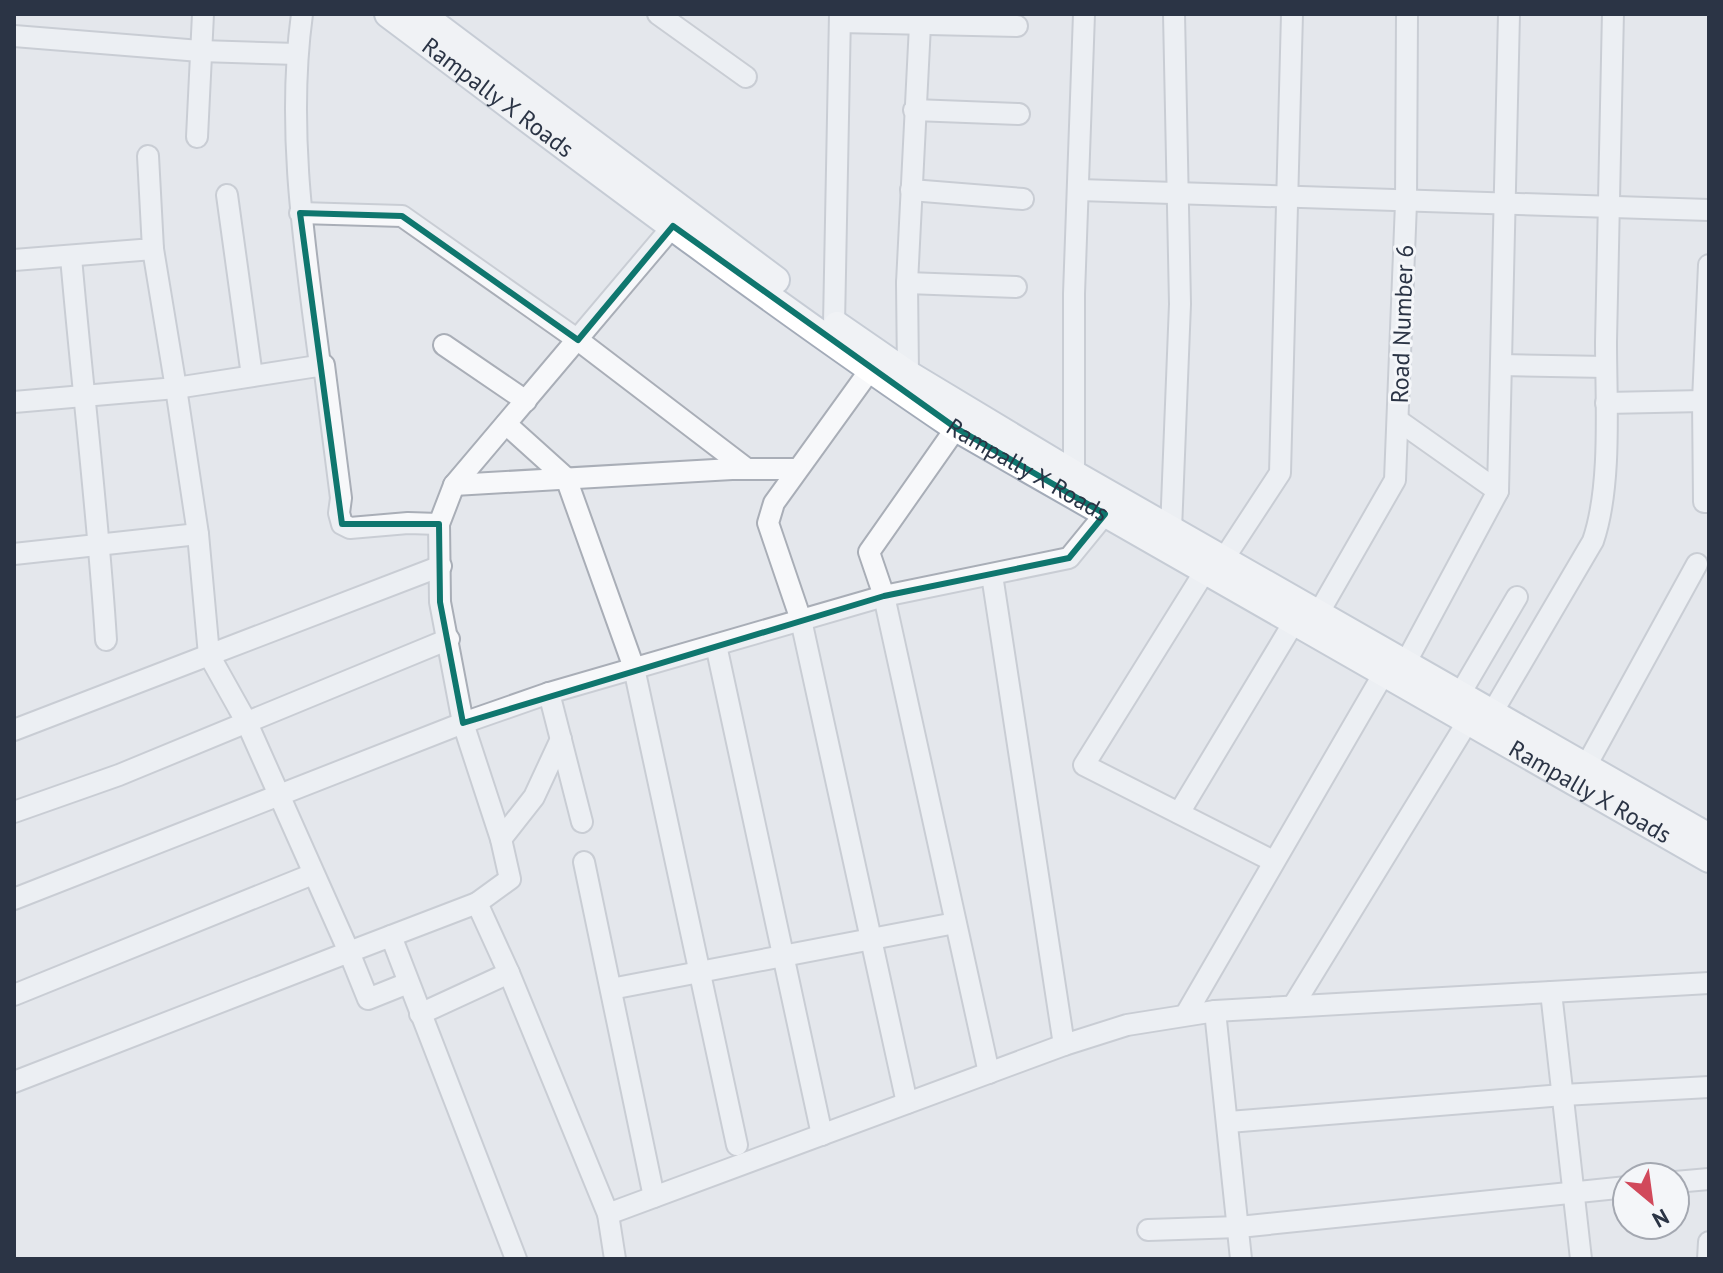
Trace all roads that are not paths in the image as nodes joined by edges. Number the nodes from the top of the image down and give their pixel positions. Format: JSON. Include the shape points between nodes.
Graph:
{"nodes":[{"id":1,"x":203,"y":14,"type":"edge"},
{"id":2,"x":302,"y":14,"type":"edge"},
{"id":3,"x":388,"y":14,"type":"edge"},
{"id":4,"x":421,"y":14,"type":"edge"},
{"id":5,"x":658,"y":14,"type":"edge"},
{"id":6,"x":1084,"y":14,"type":"edge"},
{"id":7,"x":1174,"y":14,"type":"edge"},
{"id":8,"x":1292,"y":14,"type":"edge"},
{"id":9,"x":1407,"y":14,"type":"edge"},
{"id":10,"x":1509,"y":14,"type":"edge"},
{"id":11,"x":1613,"y":14,"type":"edge"},
{"id":12,"x":840,"y":18,"type":"edge"},
{"id":13,"x":930,"y":21,"type":"edge"},
{"id":14,"x":686,"y":22,"type":"edge"},
{"id":15,"x":1017,"y":26,"type":"dead end"},
{"id":16,"x":14,"y":36,"type":"edge"},
{"id":17,"x":200,"y":51,"type":"junction"},
{"id":18,"x":297,"y":54,"type":"junction"},
{"id":19,"x":746,"y":77,"type":"dead end"},
{"id":20,"x":914,"y":110,"type":"junction"},
{"id":21,"x":1019,"y":114,"type":"dead end"},
{"id":22,"x":197,"y":137,"type":"dead end"},
{"id":23,"x":148,"y":156,"type":"dead end"},
{"id":24,"x":911,"y":190,"type":"junction"},
{"id":25,"x":1079,"y":190,"type":"junction"},
{"id":26,"x":1180,"y":194,"type":"junction"},
{"id":27,"x":227,"y":195,"type":"dead end"},
{"id":28,"x":1288,"y":197,"type":"junction"},
{"id":29,"x":1023,"y":199,"type":"dead end"},
{"id":30,"x":1406,"y":203,"type":"junction"},
{"id":31,"x":1505,"y":205,"type":"junction"},
{"id":32,"x":1608,"y":209,"type":"junction"},
{"id":33,"x":1709,"y":210,"type":"edge"},
{"id":34,"x":300,"y":213,"type":"junction"},
{"id":35,"x":673,"y":226,"type":"junction"},
{"id":36,"x":153,"y":249,"type":"junction"},
{"id":37,"x":71,"y":257,"type":"junction"},
{"id":38,"x":14,"y":260,"type":"edge"},
{"id":39,"x":1709,"y":265,"type":"edge"},
{"id":40,"x":907,"y":283,"type":"junction"},
{"id":41,"x":1016,"y":287,"type":"dead end"},
{"id":42,"x":834,"y":324,"type":"junction"},
{"id":43,"x":578,"y":340,"type":"junction"},
{"id":44,"x":444,"y":345,"type":"dead end"},
{"id":45,"x":320,"y":365,"type":"junction"},
{"id":46,"x":1501,"y":365,"type":"junction"},
{"id":47,"x":1606,"y":367,"type":"junction"},
{"id":48,"x":870,"y":370,"type":"junction"},
{"id":49,"x":908,"y":374,"type":"junction"},
{"id":50,"x":252,"y":376,"type":"junction"},
{"id":51,"x":176,"y":388,"type":"junction"},
{"id":52,"x":83,"y":396,"type":"junction"},
{"id":53,"x":526,"y":401,"type":"junction"},
{"id":54,"x":1703,"y":401,"type":"junction"},
{"id":55,"x":14,"y":402,"type":"edge"},
{"id":56,"x":1606,"y":403,"type":"junction"},
{"id":57,"x":1399,"y":421,"type":"junction"},
{"id":58,"x":506,"y":424,"type":"junction"},
{"id":59,"x":956,"y":428,"type":"junction"},
{"id":60,"x":747,"y":469,"type":"junction"},
{"id":61,"x":797,"y":469,"type":"junction"},
{"id":62,"x":1074,"y":474,"type":"junction"},
{"id":63,"x":566,"y":478,"type":"junction"},
{"id":64,"x":454,"y":485,"type":"junction"},
{"id":65,"x":1498,"y":491,"type":"junction"},
{"id":66,"x":1709,"y":502,"type":"edge"},
{"id":67,"x":1105,"y":514,"type":"junction"},
{"id":68,"x":439,"y":524,"type":"junction"},
{"id":69,"x":1171,"y":530,"type":"junction"},
{"id":70,"x":198,"y":534,"type":"junction"},
{"id":71,"x":100,"y":545,"type":"junction"},
{"id":72,"x":14,"y":554,"type":"edge"},
{"id":73,"x":1697,"y":564,"type":"dead end"},
{"id":74,"x":1214,"y":565,"type":"junction"},
{"id":75,"x":441,"y":566,"type":"junction"},
{"id":76,"x":992,"y":575,"type":"junction"},
{"id":77,"x":884,"y":596,"type":"junction"},
{"id":78,"x":1517,"y":597,"type":"dead end"},
{"id":79,"x":1306,"y":618,"type":"junction"},
{"id":80,"x":801,"y":620,"type":"junction"},
{"id":81,"x":449,"y":639,"type":"junction"},
{"id":82,"x":106,"y":640,"type":"dead end"},
{"id":83,"x":716,"y":645,"type":"junction"},
{"id":84,"x":209,"y":655,"type":"junction"},
{"id":85,"x":634,"y":668,"type":"junction"},
{"id":86,"x":1395,"y":668,"type":"junction"},
{"id":87,"x":549,"y":693,"type":"junction"},
{"id":88,"x":1460,"y":694,"type":"junction"},
{"id":89,"x":1480,"y":717,"type":"junction"},
{"id":90,"x":247,"y":723,"type":"junction"},
{"id":91,"x":463,"y":723,"type":"junction"},
{"id":92,"x":14,"y":730,"type":"edge"},
{"id":93,"x":561,"y":739,"type":"junction"},
{"id":94,"x":1586,"y":766,"type":"junction"},
{"id":95,"x":278,"y":796,"type":"junction"},
{"id":96,"x":14,"y":812,"type":"edge"},
{"id":97,"x":1179,"y":813,"type":"junction"},
{"id":98,"x":582,"y":822,"type":"dead end"},
{"id":99,"x":1709,"y":837,"type":"edge"},
{"id":100,"x":501,"y":839,"type":"junction"},
{"id":101,"x":1709,"y":859,"type":"edge"},
{"id":102,"x":1273,"y":861,"type":"junction"},
{"id":103,"x":584,"y":862,"type":"dead end"},
{"id":104,"x":313,"y":874,"type":"junction"},
{"id":105,"x":14,"y":899,"type":"edge"},
{"id":106,"x":477,"y":903,"type":"junction"},
{"id":107,"x":955,"y":923,"type":"junction"},
{"id":108,"x":391,"y":936,"type":"junction"},
{"id":109,"x":870,"y":939,"type":"junction"},
{"id":110,"x":349,"y":952,"type":"junction"},
{"id":111,"x":784,"y":956,"type":"junction"},
{"id":112,"x":699,"y":972,"type":"junction"},
{"id":113,"x":509,"y":973,"type":"junction"},
{"id":114,"x":408,"y":983,"type":"junction"},
{"id":115,"x":1709,"y":983,"type":"edge"},
{"id":116,"x":611,"y":989,"type":"junction"},
{"id":117,"x":1551,"y":992,"type":"junction"},
{"id":118,"x":14,"y":995,"type":"edge"},
{"id":119,"x":1293,"y":1006,"type":"junction"},
{"id":120,"x":1215,"y":1011,"type":"junction"},
{"id":121,"x":420,"y":1014,"type":"junction"},
{"id":122,"x":1186,"y":1014,"type":"junction"},
{"id":123,"x":1064,"y":1045,"type":"junction"},
{"id":124,"x":989,"y":1073,"type":"junction"},
{"id":125,"x":14,"y":1082,"type":"edge"},
{"id":126,"x":1709,"y":1087,"type":"edge"},
{"id":127,"x":1563,"y":1095,"type":"junction"},
{"id":128,"x":907,"y":1103,"type":"junction"},
{"id":129,"x":1229,"y":1122,"type":"junction"},
{"id":130,"x":822,"y":1135,"type":"junction"},
{"id":131,"x":737,"y":1145,"type":"dead end"},
{"id":132,"x":1611,"y":1189,"type":"edge"},
{"id":133,"x":1575,"y":1193,"type":"junction"},
{"id":134,"x":654,"y":1197,"type":"junction"},
{"id":135,"x":608,"y":1214,"type":"junction"},
{"id":136,"x":1239,"y":1227,"type":"junction"},
{"id":137,"x":1148,"y":1230,"type":"dead end"},
{"id":138,"x":1709,"y":1242,"type":"edge"},
{"id":139,"x":516,"y":1259,"type":"edge"},
{"id":140,"x":615,"y":1259,"type":"edge"},
{"id":141,"x":1241,"y":1259,"type":"edge"},
{"id":142,"x":1581,"y":1259,"type":"edge"},
{"id":143,"x":1708,"y":1259,"type":"edge"}],
"edges":[{"from":1,"to":17,"type":"street"},
{"from":2,"to":18,"type":"street"},
{"from":3,"to":35,"type":"main road","name":"Rampally X Roads"},
{"from":4,"to":42,"type":"main road"},
{"from":5,"to":14,"type":"street"},
{"from":6,"to":25,"type":"street"},
{"from":7,"to":26,"type":"street"},
{"from":8,"to":28,"type":"street"},
{"from":9,"to":30,"type":"street","name":"Road Number 6"},
{"from":10,"to":31,"type":"street"},
{"from":11,"to":32,"type":"street"},
{"from":12,"to":13,"type":"street"},
{"from":12,"to":42,"type":"street"},
{"from":13,"to":15,"type":"street"},
{"from":13,"to":20,"type":"street"},
{"from":14,"to":19,"type":"street"},
{"from":16,"to":17,"type":"street"},
{"from":17,"to":18,"type":"street"},
{"from":17,"to":22,"type":"street"},
{"from":18,"to":34,"type":"street"},
{"from":20,"to":21,"type":"street"},
{"from":20,"to":24,"type":"street"},
{"from":23,"to":36,"type":"street"},
{"from":24,"to":29,"type":"street"},
{"from":24,"to":40,"type":"street"},
{"from":25,"to":26,"type":"street"},
{"from":25,"to":62,"type":"street"},
{"from":26,"to":28,"type":"street"},
{"from":26,"to":69,"type":"street"},
{"from":27,"to":50,"type":"street"},
{"from":28,"to":30,"type":"street"},
{"from":28,"to":74,"type":"street","via":[[1280,473]]},
{"from":30,"to":31,"type":"street"},
{"from":30,"to":57,"type":"street","name":"Road Number 6"},
{"from":31,"to":32,"type":"street"},
{"from":31,"to":46,"type":"street"},
{"from":32,"to":33,"type":"street"},
{"from":32,"to":47,"type":"street"},
{"from":34,"to":43,"type":"street","via":[[402,216]]},
{"from":34,"to":45,"type":"street"},
{"from":35,"to":43,"type":"street"},
{"from":35,"to":48,"type":"main road","name":"Rampally X Roads"},
{"from":36,"to":37,"type":"street"},
{"from":36,"to":51,"type":"street"},
{"from":37,"to":38,"type":"street"},
{"from":37,"to":52,"type":"street"},
{"from":39,"to":54,"type":"street"},
{"from":40,"to":41,"type":"street"},
{"from":40,"to":49,"type":"street"},
{"from":42,"to":49,"type":"main road"},
{"from":43,"to":53,"type":"street"},
{"from":43,"to":60,"type":"street"},
{"from":44,"to":53,"type":"street"},
{"from":45,"to":50,"type":"street"},
{"from":45,"to":68,"type":"street","via":[[329,396],[342,524]]},
{"from":46,"to":47,"type":"street"},
{"from":46,"to":65,"type":"street"},
{"from":47,"to":56,"type":"street"},
{"from":48,"to":59,"type":"main road","name":"Rampally X Roads"},
{"from":48,"to":61,"type":"street"},
{"from":49,"to":62,"type":"main road"},
{"from":50,"to":51,"type":"street"},
{"from":51,"to":52,"type":"street"},
{"from":51,"to":70,"type":"street"},
{"from":52,"to":55,"type":"street"},
{"from":52,"to":71,"type":"street"},
{"from":53,"to":58,"type":"street"},
{"from":54,"to":56,"type":"street"},
{"from":54,"to":66,"type":"street","via":[[1704,502]]},
{"from":56,"to":89,"type":"street","via":[[1603,496],[1593,541]]},
{"from":57,"to":65,"type":"street"},
{"from":57,"to":79,"type":"street","name":"Road Number 6","via":[[1395,480]]},
{"from":58,"to":63,"type":"street"},
{"from":58,"to":64,"type":"street"},
{"from":59,"to":67,"type":"main road","name":"Rampally X Roads"},
{"from":59,"to":77,"type":"street","via":[[869,552]]},
{"from":60,"to":61,"type":"street"},
{"from":60,"to":63,"type":"street"},
{"from":61,"to":80,"type":"street","via":[[774,503],[768,523]]},
{"from":62,"to":69,"type":"main road"},
{"from":63,"to":64,"type":"street"},
{"from":63,"to":85,"type":"street"},
{"from":64,"to":68,"type":"street"},
{"from":65,"to":86,"type":"street"},
{"from":67,"to":74,"type":"main road","name":"Rampally X Roads"},
{"from":67,"to":76,"type":"street","via":[[1069,558]]},
{"from":68,"to":75,"type":"street"},
{"from":69,"to":74,"type":"main road"},
{"from":70,"to":71,"type":"street"},
{"from":70,"to":84,"type":"street"},
{"from":71,"to":72,"type":"street"},
{"from":71,"to":82,"type":"street"},
{"from":73,"to":94,"type":"street"},
{"from":74,"to":79,"type":"main road"},
{"from":74,"to":97,"type":"street","via":[[1084,765]]},
{"from":75,"to":81,"type":"street","via":[[440,602]]},
{"from":75,"to":84,"type":"street"},
{"from":76,"to":77,"type":"street"},
{"from":76,"to":123,"type":"street"},
{"from":77,"to":80,"type":"street"},
{"from":77,"to":107,"type":"street"},
{"from":78,"to":88,"type":"street"},
{"from":79,"to":86,"type":"main road"},
{"from":79,"to":97,"type":"street","name":"Road Number 6"},
{"from":80,"to":83,"type":"street"},
{"from":80,"to":109,"type":"street"},
{"from":81,"to":90,"type":"street"},
{"from":81,"to":91,"type":"street"},
{"from":83,"to":85,"type":"street"},
{"from":83,"to":111,"type":"street"},
{"from":84,"to":90,"type":"street"},
{"from":84,"to":92,"type":"street"},
{"from":85,"to":87,"type":"street"},
{"from":85,"to":112,"type":"street"},
{"from":86,"to":88,"type":"main road"},
{"from":86,"to":89,"type":"main road","name":"Rampally X Roads"},
{"from":86,"to":102,"type":"street"},
{"from":87,"to":91,"type":"street"},
{"from":87,"to":93,"type":"street"},
{"from":88,"to":89,"type":"main road"},
{"from":89,"to":94,"type":"main road"},
{"from":89,"to":101,"type":"main road","name":"Rampally X Roads"},
{"from":89,"to":119,"type":"street"},
{"from":90,"to":95,"type":"street"},
{"from":90,"to":96,"type":"street"},
{"from":91,"to":95,"type":"street"},
{"from":91,"to":100,"type":"street"},
{"from":93,"to":98,"type":"street"},
{"from":93,"to":100,"type":"street","via":[[534,797]]},
{"from":94,"to":99,"type":"main road"},
{"from":95,"to":104,"type":"street"},
{"from":95,"to":105,"type":"street"},
{"from":97,"to":102,"type":"street"},
{"from":100,"to":106,"type":"street","via":[[510,879]]},
{"from":102,"to":122,"type":"street"},
{"from":103,"to":116,"type":"street"},
{"from":104,"to":110,"type":"street"},
{"from":104,"to":118,"type":"street"},
{"from":106,"to":108,"type":"street"},
{"from":106,"to":113,"type":"street"},
{"from":107,"to":109,"type":"street"},
{"from":107,"to":124,"type":"street"},
{"from":108,"to":110,"type":"street"},
{"from":108,"to":114,"type":"street"},
{"from":109,"to":111,"type":"street"},
{"from":109,"to":128,"type":"street"},
{"from":110,"to":114,"type":"street","via":[[368,999]]},
{"from":110,"to":125,"type":"street"},
{"from":111,"to":112,"type":"street"},
{"from":111,"to":130,"type":"street"},
{"from":112,"to":116,"type":"street"},
{"from":112,"to":131,"type":"street"},
{"from":113,"to":121,"type":"street"},
{"from":113,"to":135,"type":"street"},
{"from":114,"to":121,"type":"street"},
{"from":115,"to":117,"type":"street"},
{"from":116,"to":134,"type":"street"},
{"from":117,"to":119,"type":"street"},
{"from":117,"to":127,"type":"street"},
{"from":119,"to":120,"type":"street"},
{"from":120,"to":122,"type":"street"},
{"from":120,"to":129,"type":"street"},
{"from":121,"to":139,"type":"street"},
{"from":122,"to":123,"type":"street"},
{"from":123,"to":124,"type":"street"},
{"from":124,"to":128,"type":"street"},
{"from":126,"to":127,"type":"street"},
{"from":127,"to":129,"type":"street"},
{"from":127,"to":133,"type":"street"},
{"from":128,"to":130,"type":"street"},
{"from":129,"to":136,"type":"street"},
{"from":130,"to":134,"type":"street"},
{"from":132,"to":133,"type":"street"},
{"from":133,"to":136,"type":"street"},
{"from":133,"to":142,"type":"street"},
{"from":134,"to":135,"type":"street"},
{"from":135,"to":140,"type":"street"},
{"from":136,"to":137,"type":"street"},
{"from":136,"to":141,"type":"street"},
{"from":138,"to":143,"type":"street"}]}
